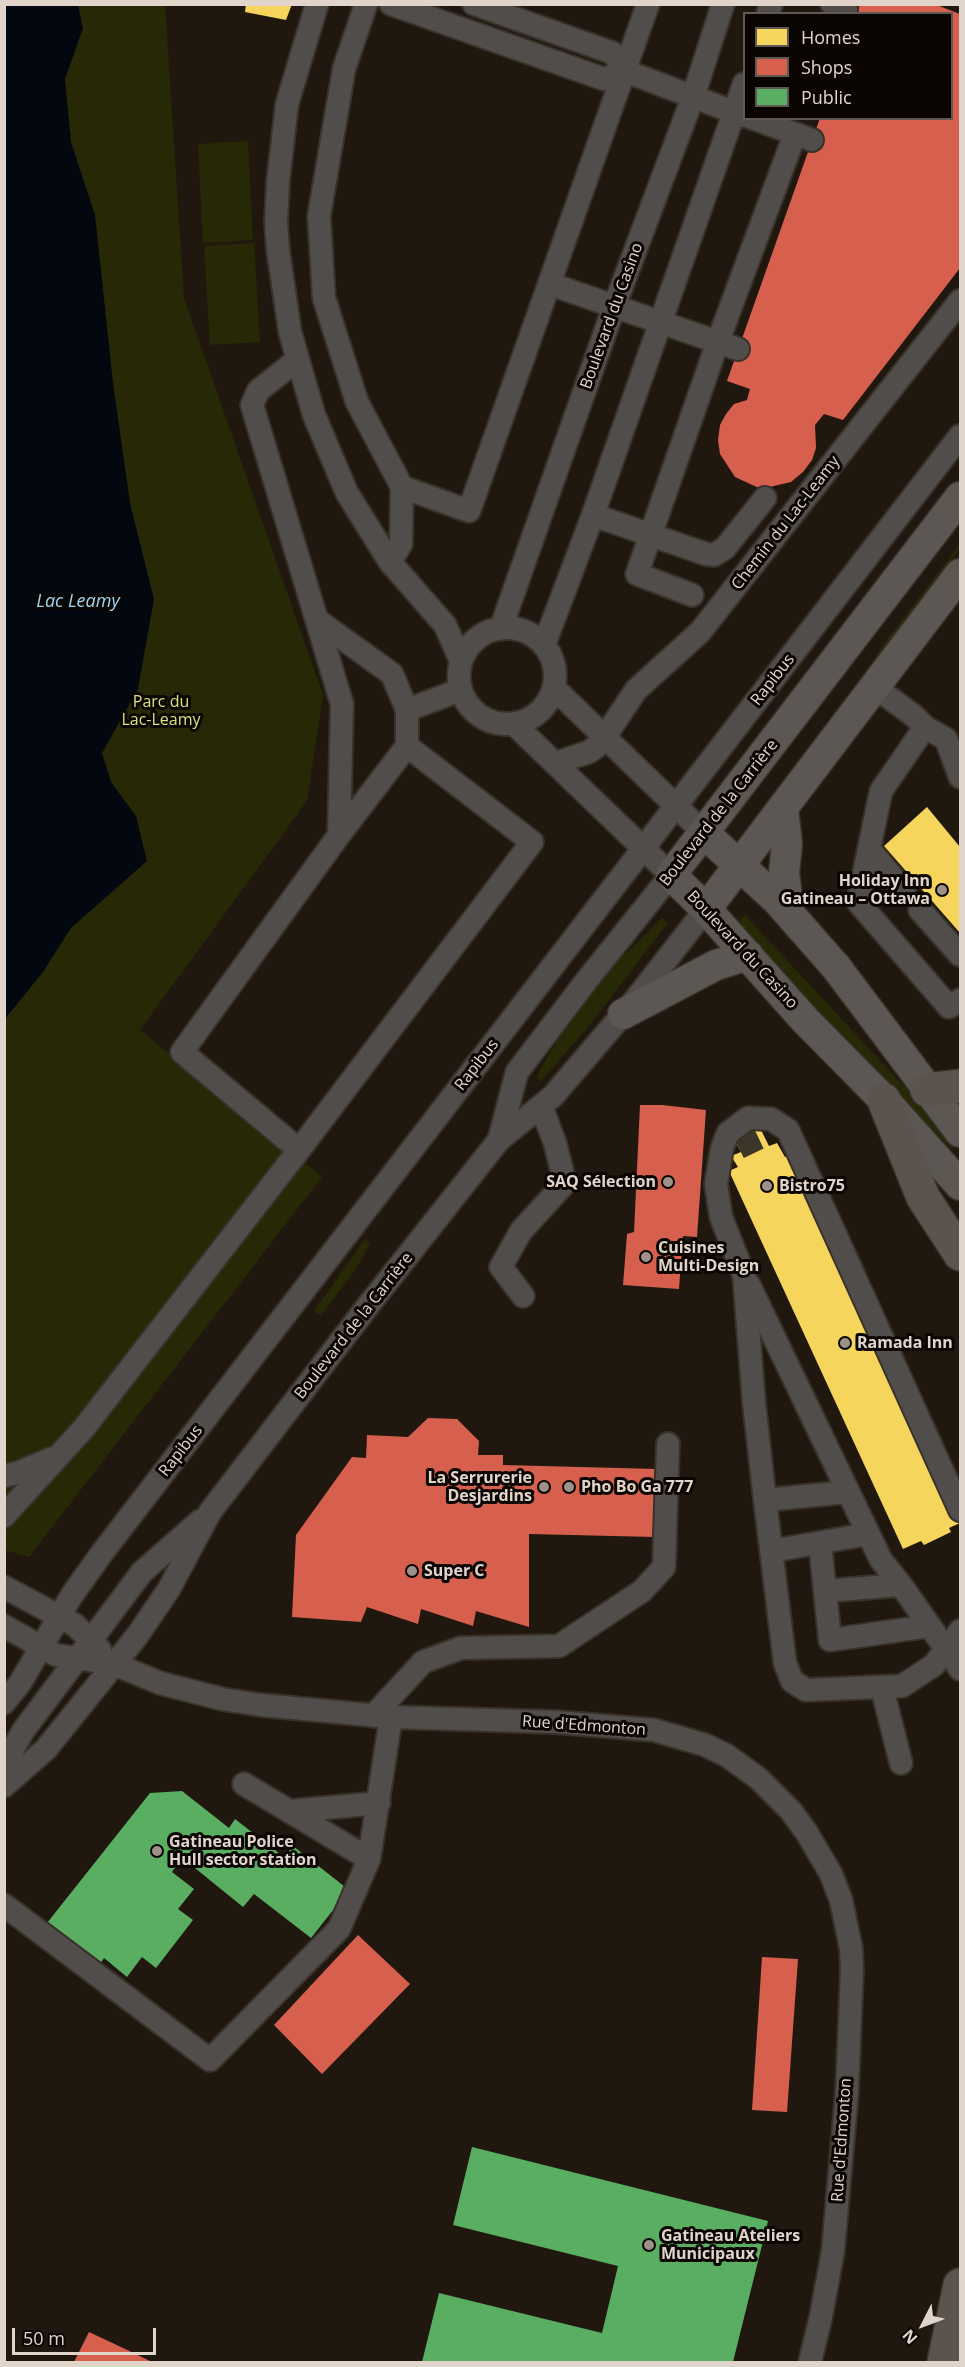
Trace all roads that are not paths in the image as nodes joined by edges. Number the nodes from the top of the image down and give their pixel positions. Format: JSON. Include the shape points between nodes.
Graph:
{"nodes":[{"id":1,"x":317,"y":4,"type":"edge"},
{"id":2,"x":366,"y":4,"type":"edge"},
{"id":3,"x":391,"y":4,"type":"edge"},
{"id":4,"x":474,"y":4,"type":"edge"},
{"id":5,"x":648,"y":4,"type":"edge"},
{"id":6,"x":723,"y":4,"type":"edge"},
{"id":7,"x":625,"y":71,"type":"junction"},
{"id":8,"x":693,"y":97,"type":"junction"},
{"id":9,"x":743,"y":116,"type":"edge"},
{"id":10,"x":743,"y":118,"type":"edge"},
{"id":11,"x":755,"y":120,"type":"edge"},
{"id":12,"x":550,"y":284,"type":"junction"},
{"id":13,"x":960,"y":301,"type":"edge"},
{"id":14,"x":614,"y":307,"type":"junction"},
{"id":15,"x":661,"y":322,"type":"junction"},
{"id":16,"x":727,"y":346,"type":"junction"},
{"id":17,"x":297,"y":360,"type":"junction"},
{"id":18,"x":960,"y":436,"type":"edge"},
{"id":19,"x":402,"y":487,"type":"junction"},
{"id":20,"x":960,"y":497,"type":"edge"},
{"id":21,"x":765,"y":498,"type":"dead end"},
{"id":22,"x":593,"y":515,"type":"junction"},
{"id":23,"x":653,"y":534,"type":"junction"},
{"id":24,"x":390,"y":562,"type":"junction"},
{"id":25,"x":960,"y":574,"type":"edge"},
{"id":26,"x":692,"y":595,"type":"dead end"},
{"id":27,"x":316,"y":620,"type":"junction"},
{"id":28,"x":445,"y":625,"type":"junction"},
{"id":29,"x":492,"y":631,"type":"junction"},
{"id":30,"x":544,"y":645,"type":"junction"},
{"id":31,"x":461,"y":661,"type":"junction"},
{"id":32,"x":875,"y":687,"type":"junction"},
{"id":33,"x":554,"y":688,"type":"junction"},
{"id":34,"x":460,"y":690,"type":"junction"},
{"id":35,"x":406,"y":710,"type":"junction"},
{"id":36,"x":515,"y":724,"type":"junction"},
{"id":37,"x":925,"y":727,"type":"junction"},
{"id":38,"x":605,"y":738,"type":"junction"},
{"id":39,"x":407,"y":746,"type":"junction"},
{"id":40,"x":555,"y":763,"type":"junction"},
{"id":41,"x":960,"y":777,"type":"edge"},
{"id":42,"x":676,"y":807,"type":"junction"},
{"id":43,"x":783,"y":809,"type":"junction"},
{"id":44,"x":704,"y":833,"type":"junction"},
{"id":45,"x":339,"y":835,"type":"junction"},
{"id":46,"x":644,"y":848,"type":"junction"},
{"id":47,"x":869,"y":849,"type":"junction"},
{"id":48,"x":739,"y":865,"type":"junction"},
{"id":49,"x":671,"y":875,"type":"junction"},
{"id":50,"x":904,"y":891,"type":"dead end"},
{"id":51,"x":706,"y":909,"type":"junction"},
{"id":52,"x":920,"y":910,"type":"dead end"},
{"id":53,"x":789,"y":913,"type":"junction"},
{"id":54,"x":748,"y":955,"type":"junction"},
{"id":55,"x":960,"y":955,"type":"edge"},
{"id":56,"x":960,"y":1000,"type":"edge"},
{"id":57,"x":623,"y":1014,"type":"junction"},
{"id":58,"x":960,"y":1086,"type":"edge"},
{"id":59,"x":927,"y":1090,"type":"junction"},
{"id":60,"x":884,"y":1100,"type":"junction"},
{"id":61,"x":541,"y":1106,"type":"junction"},
{"id":62,"x":960,"y":1132,"type":"edge"},
{"id":63,"x":499,"y":1140,"type":"junction"},
{"id":64,"x":299,"y":1150,"type":"junction"},
{"id":65,"x":960,"y":1185,"type":"edge"},
{"id":66,"x":960,"y":1254,"type":"edge"},
{"id":67,"x":744,"y":1275,"type":"junction"},
{"id":68,"x":523,"y":1296,"type":"dead end"},
{"id":69,"x":668,"y":1444,"type":"dead end"},
{"id":70,"x":63,"y":1453,"type":"junction"},
{"id":71,"x":4,"y":1476,"type":"edge"},
{"id":72,"x":847,"y":1492,"type":"junction"},
{"id":73,"x":765,"y":1500,"type":"junction"},
{"id":74,"x":960,"y":1509,"type":"edge"},
{"id":75,"x":210,"y":1512,"type":"junction"},
{"id":76,"x":4,"y":1516,"type":"edge"},
{"id":77,"x":868,"y":1534,"type":"junction"},
{"id":78,"x":820,"y":1543,"type":"junction"},
{"id":79,"x":772,"y":1551,"type":"junction"},
{"id":80,"x":901,"y":1585,"type":"junction"},
{"id":81,"x":4,"y":1587,"type":"edge"},
{"id":82,"x":825,"y":1592,"type":"junction"},
{"id":83,"x":60,"y":1617,"type":"junction"},
{"id":84,"x":4,"y":1626,"type":"edge"},
{"id":85,"x":930,"y":1626,"type":"junction"},
{"id":86,"x":960,"y":1631,"type":"edge"},
{"id":87,"x":41,"y":1647,"type":"junction"},
{"id":88,"x":84,"y":1650,"type":"junction"},
{"id":89,"x":947,"y":1650,"type":"junction"},
{"id":90,"x":114,"y":1664,"type":"junction"},
{"id":91,"x":960,"y":1669,"type":"edge"},
{"id":92,"x":882,"y":1688,"type":"junction"},
{"id":93,"x":4,"y":1703,"type":"edge"},
{"id":94,"x":382,"y":1717,"type":"junction"},
{"id":95,"x":902,"y":1763,"type":"dead end"},
{"id":96,"x":4,"y":1766,"type":"edge"},
{"id":97,"x":244,"y":1784,"type":"dead end"},
{"id":98,"x":4,"y":1786,"type":"edge"},
{"id":99,"x":379,"y":1803,"type":"junction"},
{"id":100,"x":290,"y":1811,"type":"junction"},
{"id":101,"x":369,"y":1858,"type":"junction"},
{"id":102,"x":4,"y":1905,"type":"edge"},
{"id":103,"x":960,"y":2285,"type":"edge"},
{"id":104,"x":960,"y":2319,"type":"edge"},
{"id":105,"x":810,"y":2362,"type":"edge"},
{"id":106,"x":944,"y":2362,"type":"edge"}],
"edges":[{"from":1,"to":17,"type":"street","via":[[298,101],[282,142],[284,298]]},
{"from":2,"to":19,"type":"street","via":[[344,69],[319,216],[324,298],[357,402]]},
{"from":3,"to":7,"type":"street","via":[[604,79]]},
{"from":4,"to":7,"type":"street","via":[[613,53]]},
{"from":5,"to":7,"type":"street"},
{"from":6,"to":8,"type":"street","name":"Boulevard du Casino"},
{"from":7,"to":8,"type":"street"},
{"from":7,"to":12,"type":"street"},
{"from":8,"to":9,"type":"street"},
{"from":8,"to":14,"type":"street","name":"Boulevard du Casino"},
{"from":10,"to":15,"type":"street"},
{"from":11,"to":16,"type":"street","via":[[803,137]]},
{"from":12,"to":14,"type":"street"},
{"from":12,"to":19,"type":"street","via":[[470,511]]},
{"from":13,"to":38,"type":"street","name":"Chemin du Lac-Leamy","via":[[714,616],[636,690]]},
{"from":14,"to":15,"type":"street"},
{"from":14,"to":29,"type":"street","name":"Boulevard du Casino"},
{"from":15,"to":16,"type":"street"},
{"from":15,"to":22,"type":"street"},
{"from":16,"to":23,"type":"street"},
{"from":17,"to":24,"type":"street","via":[[334,466]]},
{"from":17,"to":27,"type":"street","via":[[258,391],[252,405]]},
{"from":18,"to":42,"type":"street","name":"Rapibus"},
{"from":19,"to":24,"type":"street","via":[[401,544]]},
{"from":20,"to":44,"type":"main road","name":"Boulevard de la Carrière"},
{"from":21,"to":23,"type":"street","via":[[718,554],[706,554]]},
{"from":22,"to":23,"type":"street"},
{"from":22,"to":30,"type":"street"},
{"from":23,"to":26,"type":"street","via":[[638,574]]},
{"from":24,"to":28,"type":"street"},
{"from":25,"to":32,"type":"main road","name":"Boulevard de la Carrière"},
{"from":27,"to":35,"type":"street","via":[[392,674]]},
{"from":27,"to":45,"type":"street","via":[[342,704]]},
{"from":28,"to":29,"type":"street"},
{"from":28,"to":31,"type":"street"},
{"from":29,"to":30,"type":"street","via":[[525,631]]},
{"from":29,"to":31,"type":"street","via":[[473,641]]},
{"from":30,"to":33,"type":"street","via":[[554,666]]},
{"from":31,"to":34,"type":"street"},
{"from":32,"to":37,"type":"street"},
{"from":32,"to":43,"type":"main road","name":"Boulevard de la Carrière"},
{"from":33,"to":36,"type":"street","via":[[540,712]]},
{"from":33,"to":38,"type":"street"},
{"from":34,"to":35,"type":"street"},
{"from":34,"to":36,"type":"street","via":[[466,703],[487,721]]},
{"from":35,"to":39,"type":"street"},
{"from":36,"to":40,"type":"street","name":"Boulevard du Casino"},
{"from":37,"to":41,"type":"street","via":[[945,740]]},
{"from":37,"to":47,"type":"street","via":[[881,791]]},
{"from":38,"to":40,"type":"street","via":[[589,752]]},
{"from":38,"to":42,"type":"street"},
{"from":39,"to":45,"type":"street"},
{"from":39,"to":64,"type":"street","via":[[532,842]]},
{"from":40,"to":46,"type":"street","name":"Boulevard du Casino"},
{"from":42,"to":44,"type":"street"},
{"from":42,"to":46,"type":"street","name":"Rapibus"},
{"from":43,"to":48,"type":"main road","name":"Boulevard de la Carrière"},
{"from":43,"to":53,"type":"main road"},
{"from":44,"to":48,"type":"main road"},
{"from":44,"to":49,"type":"main road","name":"Boulevard de la Carrière"},
{"from":45,"to":64,"type":"street","via":[[182,1052]]},
{"from":46,"to":49,"type":"street","name":"Boulevard du Casino"},
{"from":46,"to":83,"type":"street","name":"Rapibus","via":[[102,1553]]},
{"from":47,"to":50,"type":"street"},
{"from":47,"to":56,"type":"street","via":[[858,902],[949,1007]]},
{"from":48,"to":51,"type":"main road","name":"Boulevard de la Carrière"},
{"from":48,"to":53,"type":"main road"},
{"from":49,"to":51,"type":"main road","name":"Boulevard du Casino"},
{"from":49,"to":63,"type":"street","name":"Boulevard de la Carrière","via":[[517,1072]]},
{"from":51,"to":54,"type":"main road","name":"Boulevard du Casino"},
{"from":51,"to":57,"type":"street","name":"Boulevard de la Carrière"},
{"from":52,"to":55,"type":"street"},
{"from":53,"to":59,"type":"main road","via":[[847,980]]},
{"from":54,"to":57,"type":"main road","via":[[716,965]]},
{"from":54,"to":60,"type":"main road","name":"Boulevard du Casino"},
{"from":57,"to":61,"type":"street","name":"Boulevard de la Carrière"},
{"from":58,"to":59,"type":"highway"},
{"from":59,"to":62,"type":"main road"},
{"from":60,"to":65,"type":"main road","name":"Boulevard du Casino"},
{"from":60,"to":66,"type":"highway","via":[[923,1197]]},
{"from":61,"to":63,"type":"street","name":"Boulevard de la Carrière"},
{"from":61,"to":68,"type":"street","via":[[565,1183],[521,1231],[501,1267]]},
{"from":63,"to":75,"type":"street","name":"Boulevard de la Carrière"},
{"from":64,"to":70,"type":"street"},
{"from":67,"to":72,"type":"street"},
{"from":67,"to":73,"type":"street"},
{"from":67,"to":74,"type":"street","via":[[721,1217],[716,1184],[730,1148],[728,1134],[748,1118],[788,1130]]},
{"from":69,"to":94,"type":"street","via":[[664,1567],[642,1592],[559,1646],[461,1648],[423,1662]]},
{"from":70,"to":71,"type":"street"},
{"from":70,"to":76,"type":"street"},
{"from":72,"to":73,"type":"street"},
{"from":72,"to":77,"type":"street"},
{"from":73,"to":79,"type":"street"},
{"from":75,"to":88,"type":"street","name":"Boulevard de la Carrière","via":[[142,1572]]},
{"from":75,"to":90,"type":"street","name":"Boulevard de la Carrière","via":[[169,1589]]},
{"from":77,"to":78,"type":"street"},
{"from":77,"to":80,"type":"street","via":[[881,1560]]},
{"from":78,"to":79,"type":"street"},
{"from":78,"to":82,"type":"street"},
{"from":79,"to":92,"type":"street","via":[[785,1663],[792,1681],[806,1690]]},
{"from":80,"to":82,"type":"street"},
{"from":80,"to":85,"type":"street"},
{"from":81,"to":83,"type":"street"},
{"from":82,"to":85,"type":"street","via":[[830,1640]]},
{"from":83,"to":87,"type":"street","name":"Rapibus"},
{"from":83,"to":88,"type":"street","via":[[75,1625]]},
{"from":84,"to":87,"type":"street"},
{"from":85,"to":89,"type":"street"},
{"from":86,"to":89,"type":"street"},
{"from":87,"to":88,"type":"street","via":[[56,1655]]},
{"from":87,"to":93,"type":"street","name":"Rapibus"},
{"from":88,"to":90,"type":"street"},
{"from":88,"to":96,"type":"street","name":"Boulevard de la Carrière","via":[[23,1731]]},
{"from":89,"to":91,"type":"street"},
{"from":89,"to":92,"type":"street","via":[[934,1665],[902,1686]]},
{"from":90,"to":94,"type":"street","name":"Rue d'Edmonton","via":[[160,1683],[222,1699]]},
{"from":90,"to":98,"type":"street","name":"Boulevard de la Carrière","via":[[46,1749]]},
{"from":92,"to":95,"type":"street"},
{"from":94,"to":99,"type":"street"},
{"from":94,"to":105,"type":"street","name":"Rue d'Edmonton","via":[[618,1725],[682,1737],[741,1764],[774,1793],[807,1833],[841,1900],[852,1969],[847,2092],[833,2252]]},
{"from":97,"to":100,"type":"street"},
{"from":99,"to":100,"type":"street"},
{"from":99,"to":101,"type":"street"},
{"from":100,"to":101,"type":"street"},
{"from":101,"to":102,"type":"street","via":[[339,1929],[210,2060]]},
{"from":103,"to":106,"type":"highway"},
{"from":104,"to":106,"type":"highway"}]}
